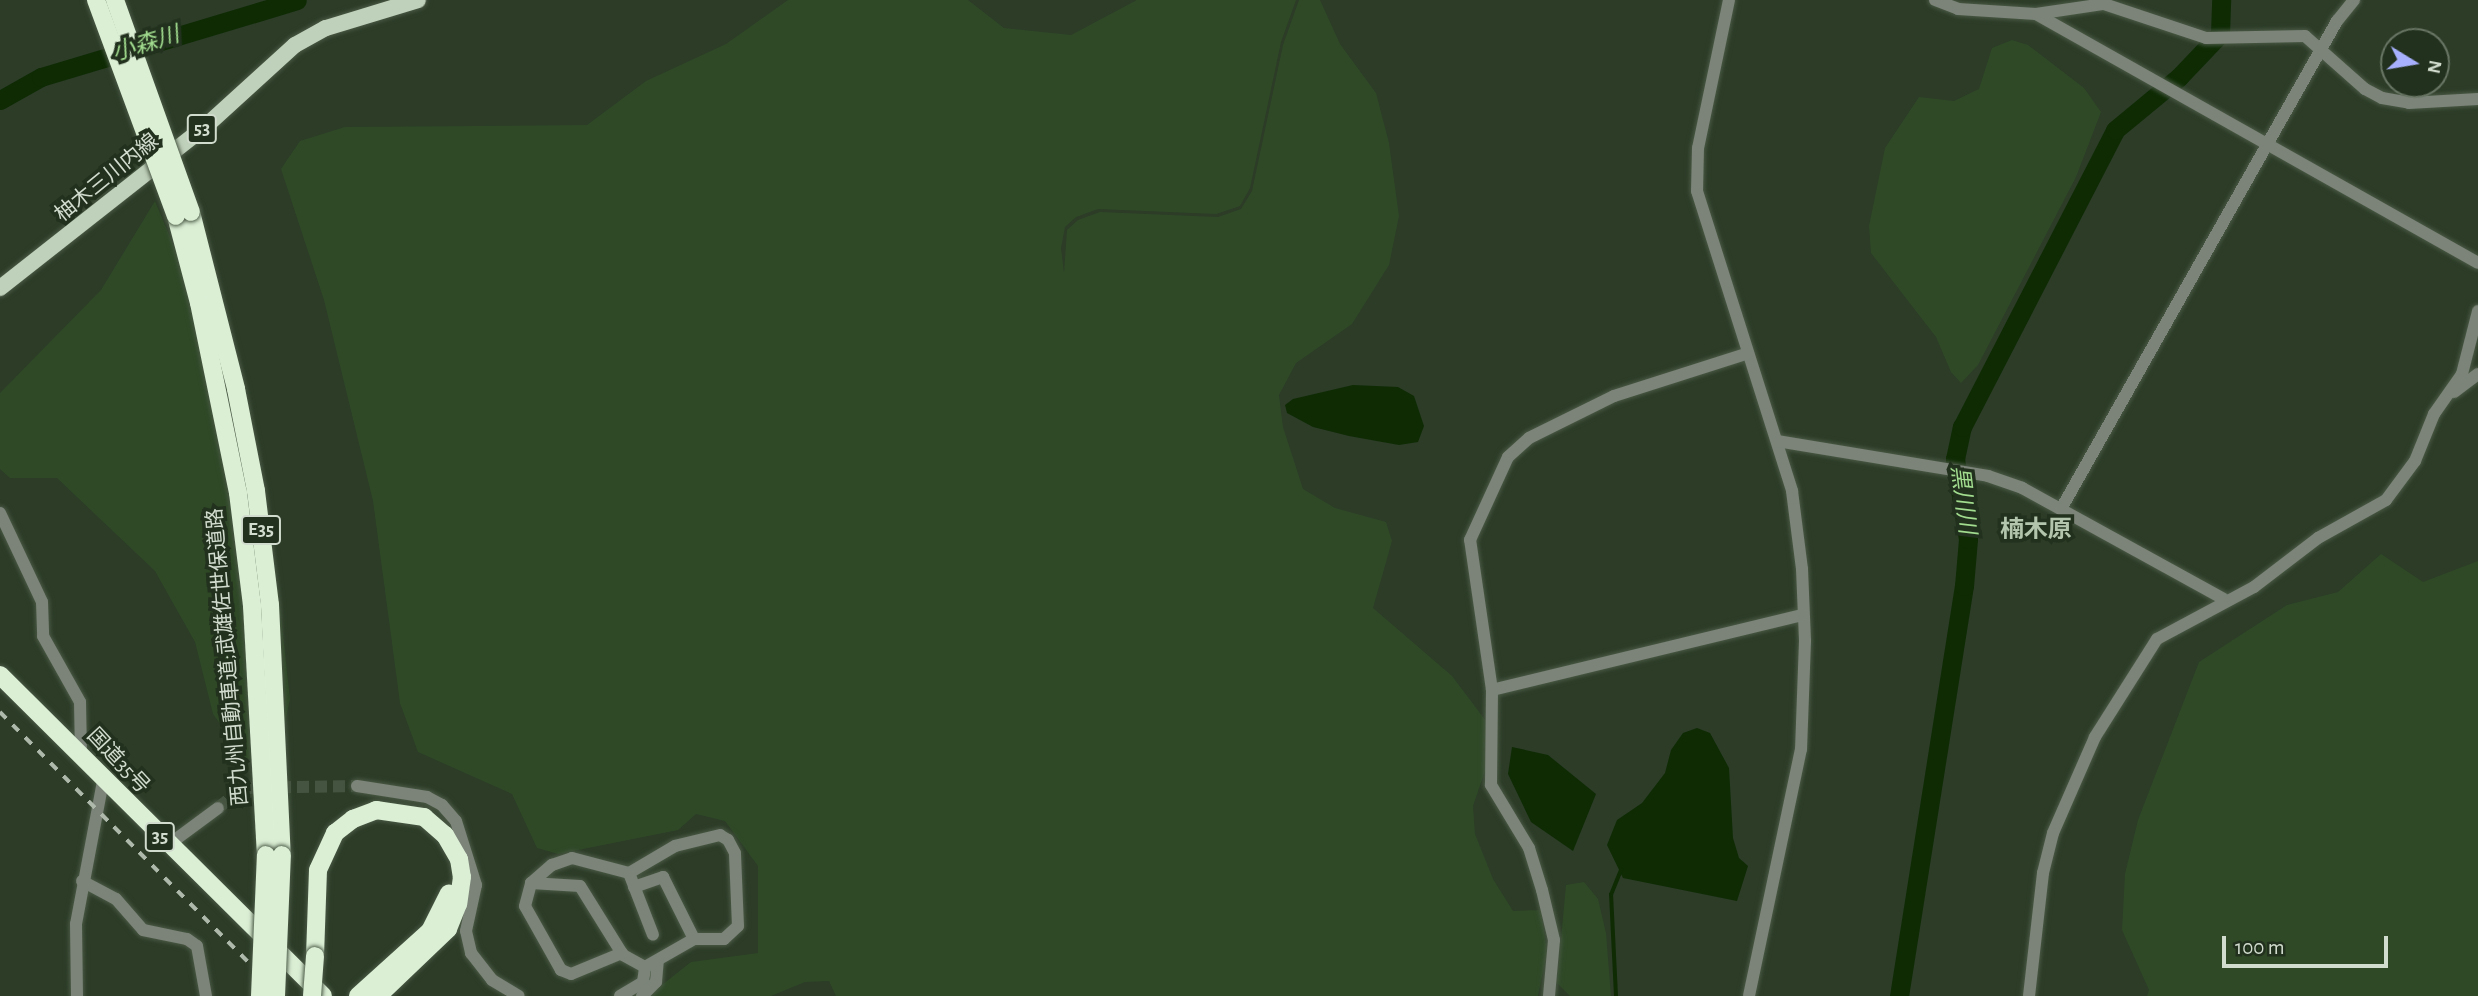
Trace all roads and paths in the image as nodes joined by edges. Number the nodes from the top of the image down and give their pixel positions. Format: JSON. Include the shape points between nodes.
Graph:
{"nodes":[{"id":1,"x":96,"y":0,"type":"edge"},
{"id":2,"x":115,"y":0,"type":"edge"},
{"id":3,"x":418,"y":0,"type":"edge"},
{"id":4,"x":1729,"y":0,"type":"edge"},
{"id":5,"x":1935,"y":0,"type":"edge"},
{"id":6,"x":2354,"y":0,"type":"edge"},
{"id":7,"x":2036,"y":14,"type":"junction"},
{"id":8,"x":2321,"y":51,"type":"junction"},
{"id":9,"x":2478,"y":99,"type":"edge"},
{"id":10,"x":2267,"y":144,"type":"junction"},
{"id":11,"x":183,"y":214,"type":"junction"},
{"id":12,"x":2478,"y":263,"type":"edge"},
{"id":13,"x":0,"y":288,"type":"edge"},
{"id":14,"x":2478,"y":311,"type":"edge"},
{"id":15,"x":1746,"y":354,"type":"junction"},
{"id":16,"x":2478,"y":374,"type":"edge"},
{"id":17,"x":2445,"y":398,"type":"junction"},
{"id":18,"x":1777,"y":441,"type":"junction"},
{"id":19,"x":2061,"y":509,"type":"junction"},
{"id":20,"x":0,"y":513,"type":"edge"},
{"id":21,"x":2224,"y":599,"type":"junction"},
{"id":22,"x":1802,"y":615,"type":"junction"},
{"id":23,"x":0,"y":675,"type":"edge"},
{"id":24,"x":1492,"y":690,"type":"junction"},
{"id":25,"x":81,"y":754,"type":"junction"},
{"id":26,"x":103,"y":781,"type":"junction"},
{"id":27,"x":358,"y":786,"type":"tunnel mouth"},
{"id":28,"x":218,"y":808,"type":"tunnel mouth"},
{"id":29,"x":168,"y":845,"type":"junction"},
{"id":30,"x":274,"y":855,"type":"junction"},
{"id":31,"x":629,"y":873,"type":"junction"},
{"id":32,"x":82,"y":881,"type":"junction"},
{"id":33,"x":531,"y":883,"type":"junction"},
{"id":34,"x":634,"y":887,"type":"junction"},
{"id":35,"x":653,"y":935,"type":"dead end"},
{"id":36,"x":694,"y":939,"type":"junction"},
{"id":37,"x":622,"y":953,"type":"junction"},
{"id":38,"x":319,"y":958,"type":"junction"},
{"id":39,"x":658,"y":961,"type":"junction"},
{"id":40,"x":645,"y":967,"type":"junction"},
{"id":41,"x":77,"y":996,"type":"edge"},
{"id":42,"x":206,"y":996,"type":"edge"},
{"id":43,"x":260,"y":996,"type":"edge"},
{"id":44,"x":275,"y":996,"type":"edge"},
{"id":45,"x":312,"y":996,"type":"edge"},
{"id":46,"x":322,"y":996,"type":"edge"},
{"id":47,"x":358,"y":996,"type":"edge"},
{"id":48,"x":378,"y":996,"type":"edge"},
{"id":49,"x":519,"y":996,"type":"edge"},
{"id":50,"x":620,"y":996,"type":"edge"},
{"id":51,"x":642,"y":996,"type":"edge"},
{"id":52,"x":1549,"y":996,"type":"edge"},
{"id":53,"x":1749,"y":996,"type":"edge"},
{"id":54,"x":2029,"y":996,"type":"edge"}],
"edges":[{"from":1,"to":11,"type":"highway","name":"西九州自動車道;武雄佐世保道路","number":"E35","bridge":true},
{"from":2,"to":11,"type":"highway","name":"西九州自動車道;武雄佐世保道路","number":"E35","bridge":true},
{"from":3,"to":13,"type":"main road","name":"柚木三川内線","number":"53","via":[[326,28],[295,45],[197,133]]},
{"from":4,"to":15,"type":"street","via":[[1696,176]]},
{"from":5,"to":7,"type":"street","via":[[1958,9]]},
{"from":6,"to":8,"type":"street"},
{"from":7,"to":8,"type":"street","via":[[2104,4],[2206,38],[2305,36]]},
{"from":7,"to":10,"type":"street"},
{"from":8,"to":9,"type":"street","via":[[2382,98],[2409,103]]},
{"from":8,"to":10,"type":"street"},
{"from":10,"to":12,"type":"street"},
{"from":10,"to":19,"type":"street"},
{"from":11,"to":30,"type":"highway","name":"西九州自動車道;武雄佐世保道路","number":"E35","via":[[236,389],[256,491],[273,644]]},
{"from":14,"to":17,"type":"street","via":[[2462,374]]},
{"from":15,"to":18,"type":"street"},
{"from":15,"to":24,"type":"street","via":[[1614,396],[1529,438],[1508,457],[1470,540]]},
{"from":16,"to":17,"type":"street"},
{"from":17,"to":21,"type":"street","via":[[2415,461],[2386,500],[2327,532],[2254,587]]},
{"from":18,"to":19,"type":"street","via":[[1988,476]]},
{"from":18,"to":22,"type":"street","via":[[1792,491],[1802,569]]},
{"from":19,"to":21,"type":"street"},
{"from":20,"to":25,"type":"street","via":[[42,601],[43,636],[80,702]]},
{"from":21,"to":54,"type":"street","via":[[2157,639],[2095,737],[2053,833],[2043,873]]},
{"from":22,"to":24,"type":"street"},
{"from":22,"to":53,"type":"street","via":[[1801,749]]},
{"from":23,"to":25,"type":"highway","name":"国道35号","number":"35"},
{"from":24,"to":52,"type":"street","via":[[1491,785],[1529,848],[1542,890],[1553,940]]},
{"from":25,"to":26,"type":"highway","name":"国道35号","number":"35"},
{"from":26,"to":29,"type":"highway","name":"国道35号","number":"35"},
{"from":26,"to":32,"type":"street"},
{"from":27,"to":49,"type":"street","via":[[427,797],[456,821],[476,885],[466,931],[471,953],[492,980]]},
{"from":28,"to":29,"type":"street"},
{"from":29,"to":46,"type":"highway","name":"国道35号","number":"35"},
{"from":30,"to":43,"type":"highway","name":"西九州自動車道;武雄佐世保道路","number":"E35","bridge":true},
{"from":30,"to":44,"type":"highway","name":"西九州自動車道;武雄佐世保道路","number":"E35","bridge":true},
{"from":31,"to":33,"type":"street","via":[[572,858],[552,865]]},
{"from":31,"to":34,"type":"street"},
{"from":31,"to":36,"type":"street","via":[[675,846],[708,835],[729,840],[735,853],[737,926],[724,939]]},
{"from":32,"to":41,"type":"street","via":[[74,962]]},
{"from":32,"to":42,"type":"street","via":[[116,898],[143,929],[187,939],[197,946]]},
{"from":33,"to":37,"type":"street","via":[[580,886]]},
{"from":33,"to":37,"type":"street","via":[[525,906],[561,970],[571,974]]},
{"from":34,"to":35,"type":"street"},
{"from":34,"to":36,"type":"street","via":[[663,877]]},
{"from":36,"to":39,"type":"street"},
{"from":37,"to":40,"type":"street"},
{"from":38,"to":45,"type":"highway","bridge":true},
{"from":38,"to":46,"type":"highway"},
{"from":38,"to":47,"type":"highway","via":[[325,883],[337,850],[351,832],[374,821],[393,819],[419,827],[438,842],[448,863],[447,902],[430,931]]},
{"from":38,"to":48,"type":"highway","via":[[317,870],[335,833],[376,810],[424,817],[444,835],[459,859],[458,904],[447,929]]},
{"from":39,"to":40,"type":"street"},
{"from":39,"to":51,"type":"street","via":[[656,982]]},
{"from":40,"to":50,"type":"street","via":[[643,982]]}]}
